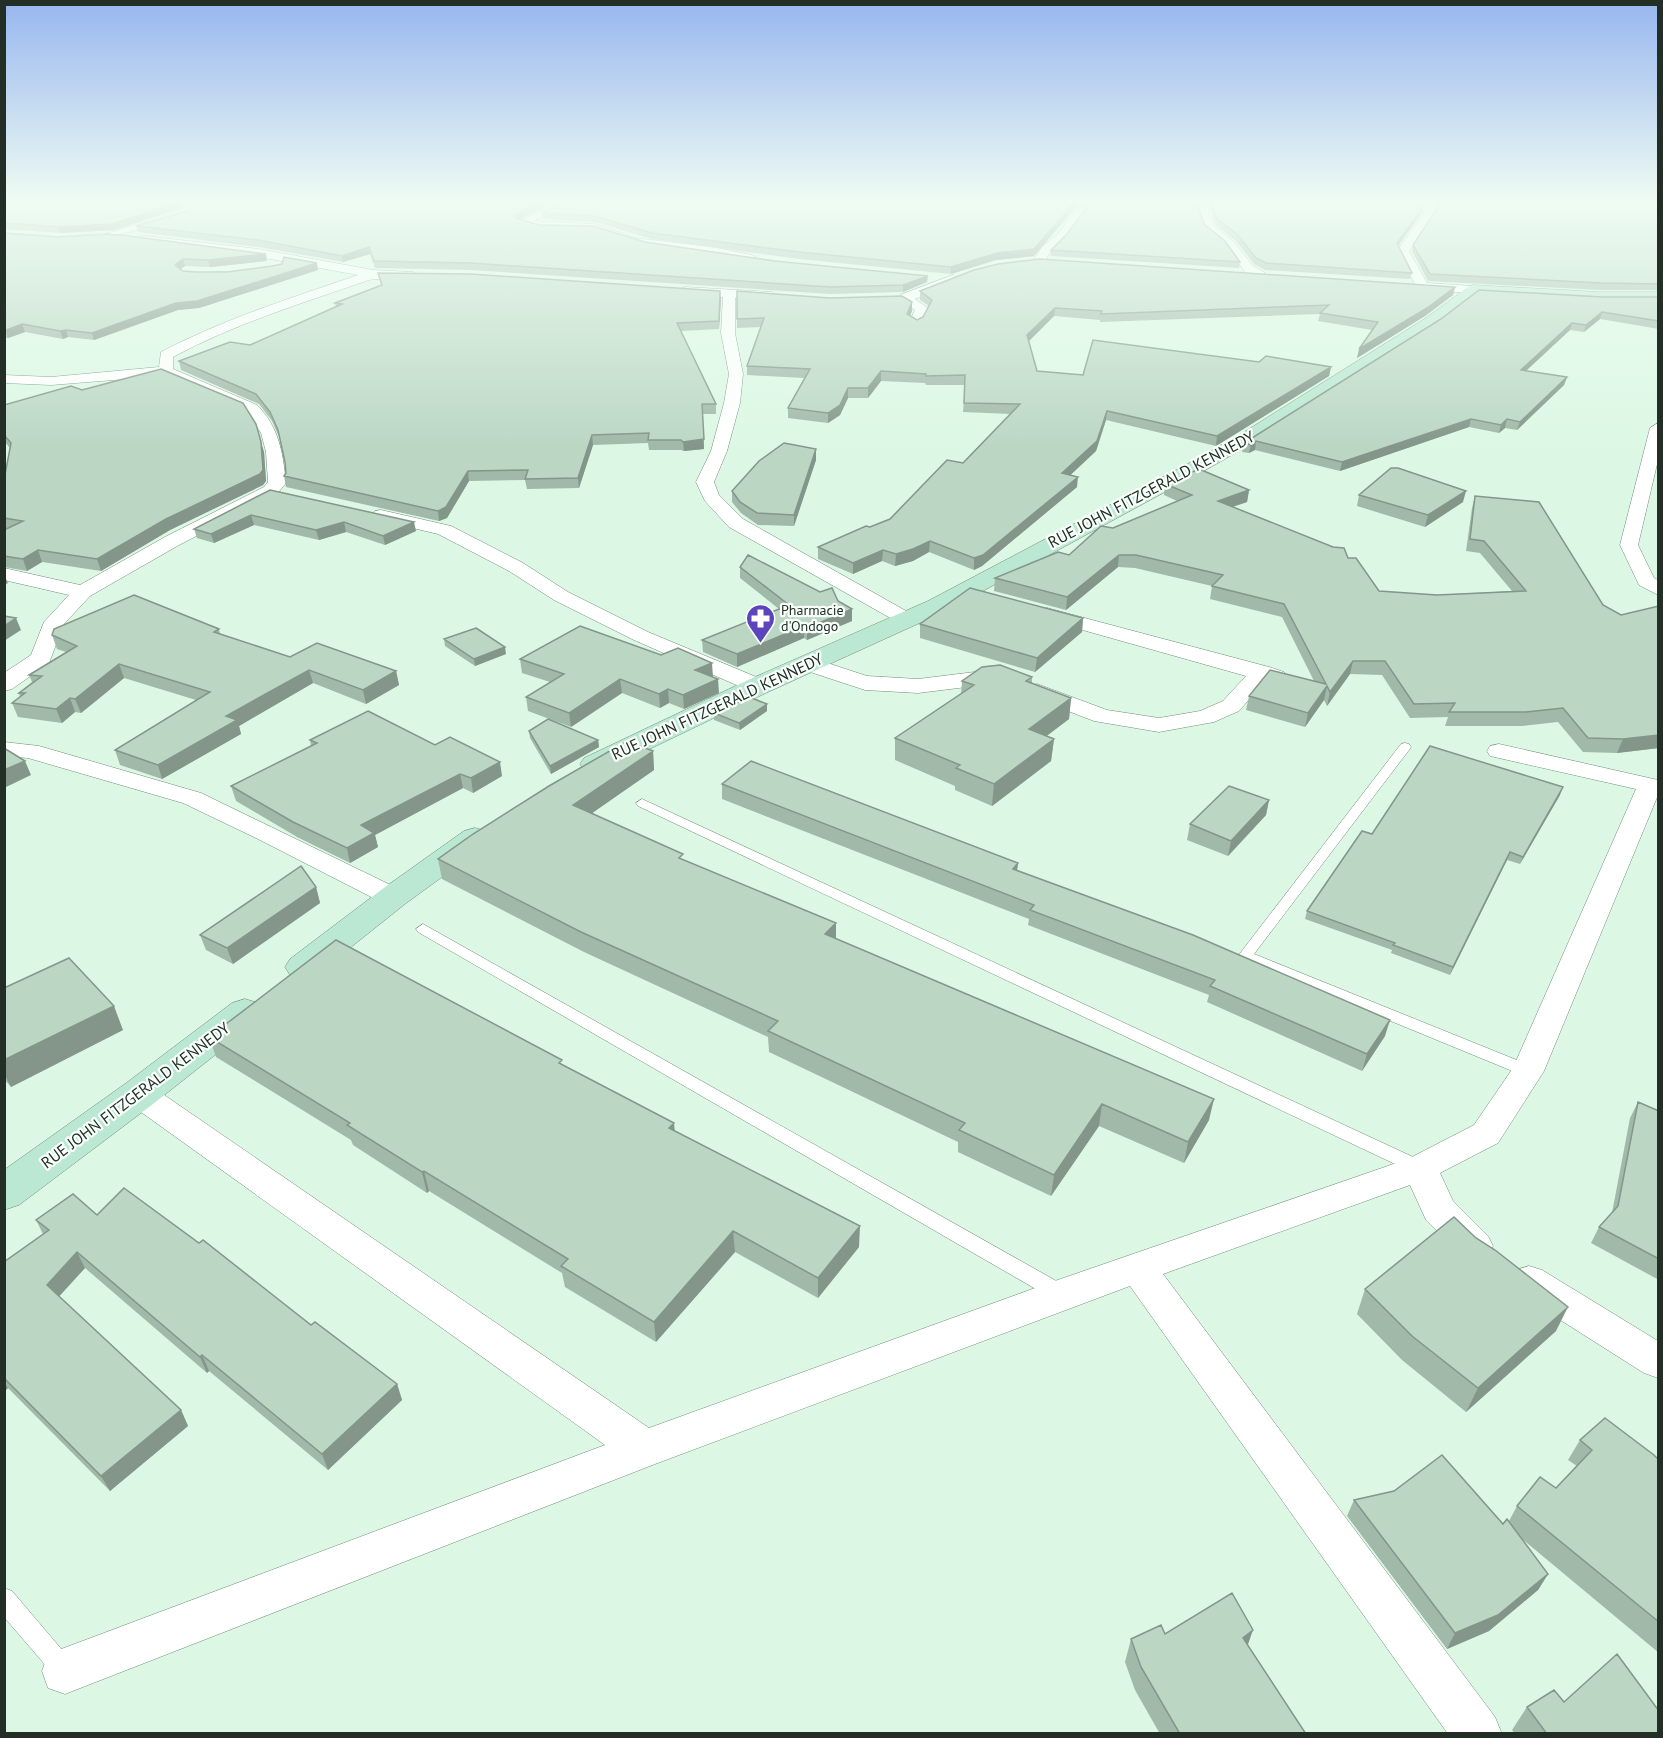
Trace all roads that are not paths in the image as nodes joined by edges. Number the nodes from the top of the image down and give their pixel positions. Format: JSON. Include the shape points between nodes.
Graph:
{"nodes":[{"id":1,"x":345,"y":284,"type":"edge"},
{"id":2,"x":939,"y":284,"type":"edge"},
{"id":3,"x":1421,"y":284,"type":"edge"},
{"id":4,"x":1402,"y":285,"type":"edge"},
{"id":5,"x":1423,"y":287,"type":"junction"},
{"id":6,"x":673,"y":290,"type":"edge"},
{"id":7,"x":1473,"y":290,"type":"junction"},
{"id":8,"x":729,"y":294,"type":"junction"},
{"id":9,"x":785,"y":297,"type":"edge"},
{"id":10,"x":1659,"y":297,"type":"edge"},
{"id":11,"x":916,"y":322,"type":"edge"},
{"id":12,"x":166,"y":371,"type":"junction"},
{"id":13,"x":4,"y":379,"type":"edge"},
{"id":14,"x":51,"y":381,"type":"junction"},
{"id":15,"x":11,"y":397,"type":"dead end"},
{"id":16,"x":1659,"y":428,"type":"edge"},
{"id":17,"x":270,"y":491,"type":"junction"},
{"id":18,"x":293,"y":496,"type":"edge"},
{"id":19,"x":362,"y":511,"type":"edge"},
{"id":20,"x":4,"y":574,"type":"edge"},
{"id":21,"x":1659,"y":589,"type":"edge"},
{"id":22,"x":83,"y":592,"type":"junction"},
{"id":23,"x":1022,"y":607,"type":"edge"},
{"id":24,"x":908,"y":620,"type":"junction"},
{"id":25,"x":808,"y":664,"type":"junction"},
{"id":26,"x":1262,"y":672,"type":"junction"},
{"id":27,"x":1299,"y":683,"type":"edge"},
{"id":28,"x":4,"y":684,"type":"edge"},
{"id":29,"x":758,"y":686,"type":"junction"},
{"id":30,"x":1405,"y":747,"type":"dead end"},
{"id":31,"x":4,"y":749,"type":"edge"},
{"id":32,"x":1499,"y":751,"type":"dead end"},
{"id":33,"x":568,"y":779,"type":"edge"},
{"id":34,"x":1654,"y":786,"type":"edge"},
{"id":35,"x":642,"y":803,"type":"dead end"},
{"id":36,"x":502,"y":821,"type":"edge"},
{"id":37,"x":393,"y":897,"type":"junction"},
{"id":38,"x":423,"y":928,"type":"dead end"},
{"id":39,"x":1528,"y":1071,"type":"junction"},
{"id":40,"x":139,"y":1094,"type":"junction"},
{"id":41,"x":1420,"y":1168,"type":"junction"},
{"id":42,"x":4,"y":1193,"type":"edge"},
{"id":43,"x":1137,"y":1267,"type":"junction"},
{"id":44,"x":1062,"y":1294,"type":"junction"},
{"id":45,"x":1659,"y":1361,"type":"edge"},
{"id":46,"x":645,"y":1449,"type":"junction"},
{"id":47,"x":4,"y":1599,"type":"edge"},
{"id":48,"x":65,"y":1671,"type":"joint"},
{"id":49,"x":1478,"y":1734,"type":"edge"}],
"edges":[{"from":1,"to":12,"type":"street","via":[[198,338],[166,355]]},
{"from":2,"to":11,"type":"street","via":[[900,298],[922,309]]},
{"from":3,"to":5,"type":"street"},
{"from":4,"to":5,"type":"street"},
{"from":5,"to":7,"type":"street"},
{"from":6,"to":8,"type":"street"},
{"from":7,"to":10,"type":"street"},
{"from":7,"to":24,"type":"street","name":"RUE JOHN FITZGERALD KENNEDY","via":[[1432,321],[1248,438],[976,594]]},
{"from":8,"to":9,"type":"street"},
{"from":8,"to":24,"type":"street","via":[[728,333],[736,374],[719,451],[705,482],[711,497],[736,524]]},
{"from":12,"to":14,"type":"street"},
{"from":12,"to":17,"type":"street","via":[[252,408],[264,418],[274,448],[277,483]]},
{"from":13,"to":14,"type":"street"},
{"from":14,"to":15,"type":"street"},
{"from":16,"to":21,"type":"street","via":[[1629,546],[1646,581]]},
{"from":17,"to":18,"type":"street"},
{"from":17,"to":22,"type":"street"},
{"from":19,"to":29,"type":"street","via":[[444,531],[641,636]]},
{"from":20,"to":22,"type":"street"},
{"from":22,"to":28,"type":"street","via":[[54,622],[41,658]]},
{"from":23,"to":26,"type":"street"},
{"from":24,"to":25,"type":"street","name":"RUE JOHN FITZGERALD KENNEDY"},
{"from":25,"to":26,"type":"street","via":[[865,683],[918,686],[1001,676],[1102,716],[1159,725],[1206,717],[1231,706]]},
{"from":25,"to":29,"type":"street","name":"RUE JOHN FITZGERALD KENNEDY"},
{"from":26,"to":27,"type":"street"},
{"from":29,"to":33,"type":"street","name":"RUE JOHN FITZGERALD KENNEDY","via":[[606,757]]},
{"from":30,"to":39,"type":"lane","via":[[1245,956]]},
{"from":31,"to":37,"type":"street","via":[[30,751],[192,798]]},
{"from":32,"to":34,"type":"street"},
{"from":34,"to":39,"type":"street"},
{"from":35,"to":41,"type":"lane"},
{"from":36,"to":37,"type":"street","name":"RUE JOHN FITZGERALD KENNEDY"},
{"from":37,"to":40,"type":"street","name":"RUE JOHN FITZGERALD KENNEDY"},
{"from":38,"to":44,"type":"lane"},
{"from":39,"to":41,"type":"street","via":[[1486,1134]]},
{"from":40,"to":42,"type":"street","name":"RUE JOHN FITZGERALD KENNEDY"},
{"from":40,"to":46,"type":"street"},
{"from":41,"to":43,"type":"street"},
{"from":41,"to":45,"type":"street","via":[[1439,1210],[1480,1251]]},
{"from":43,"to":44,"type":"street"},
{"from":43,"to":49,"type":"street"},
{"from":44,"to":46,"type":"street"},
{"from":46,"to":48,"type":"street"},
{"from":47,"to":48,"type":"lane"}]}
